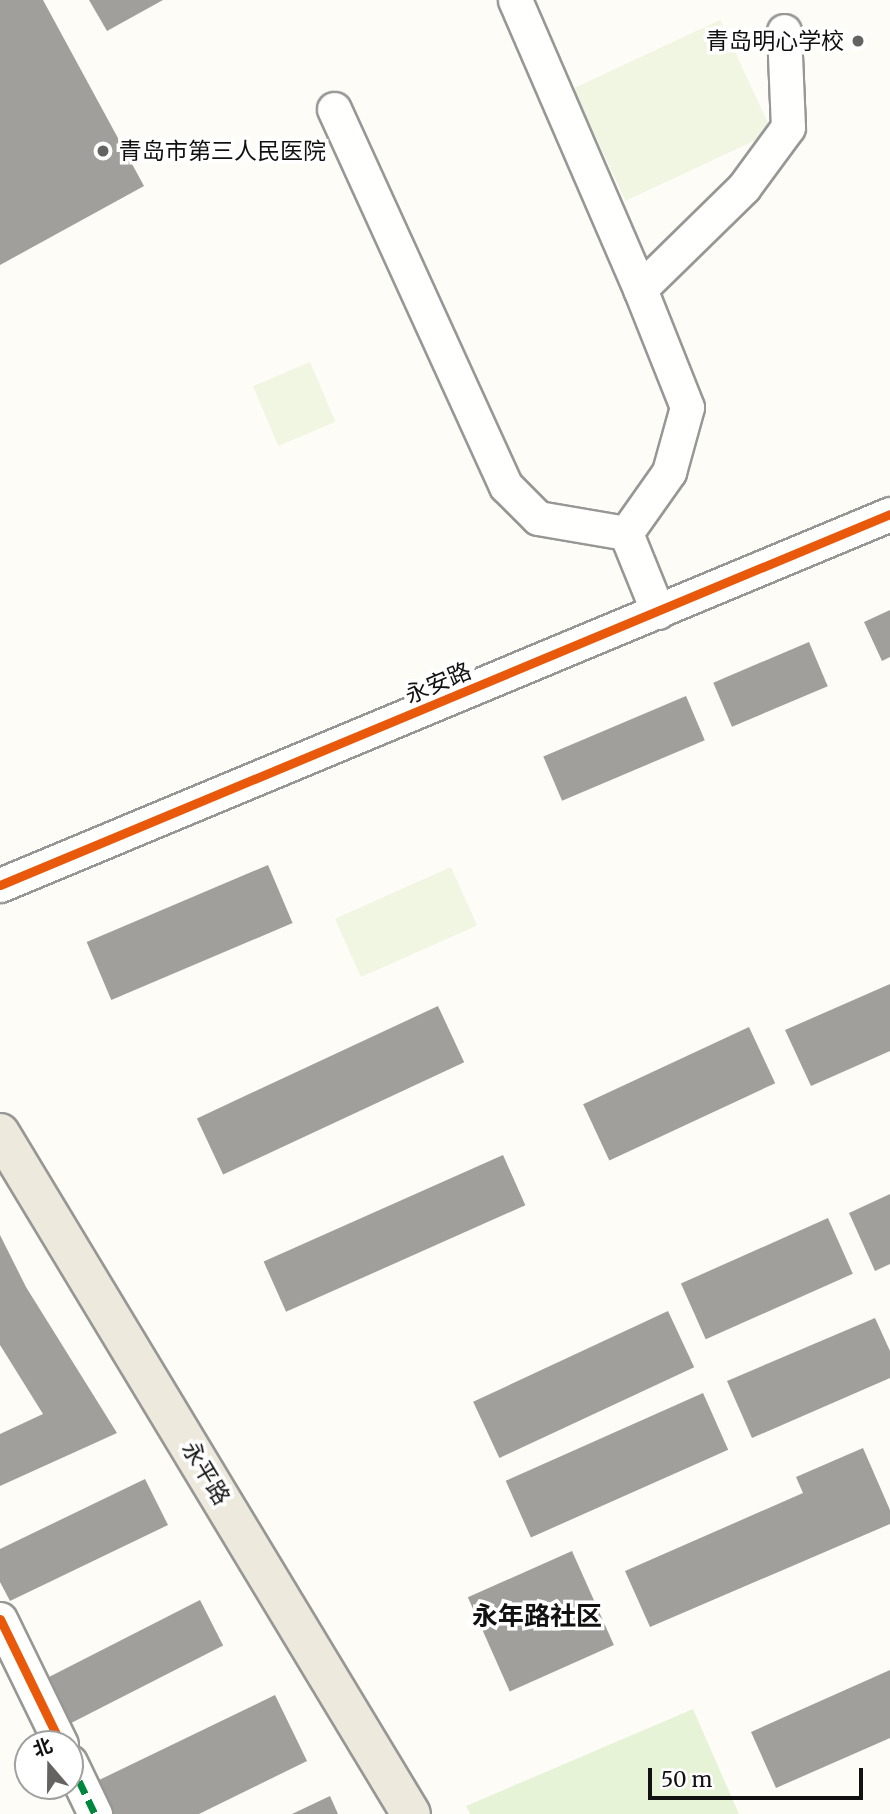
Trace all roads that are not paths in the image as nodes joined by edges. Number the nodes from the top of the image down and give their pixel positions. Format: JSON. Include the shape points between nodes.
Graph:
{"nodes":[{"id":1,"x":515,"y":0,"type":"edge"},
{"id":2,"x":784,"y":31,"type":"dead end"},
{"id":3,"x":334,"y":109,"type":"dead end"},
{"id":4,"x":640,"y":289,"type":"junction"},
{"id":5,"x":890,"y":514,"type":"edge"},
{"id":6,"x":626,"y":533,"type":"junction"},
{"id":7,"x":658,"y":612,"type":"junction"},
{"id":8,"x":0,"y":885,"type":"edge"},
{"id":9,"x":0,"y":1133,"type":"edge"},
{"id":10,"x":0,"y":1619,"type":"edge"},
{"id":11,"x":54,"y":1730,"type":"edge"},
{"id":12,"x":84,"y":1791,"type":"edge"},
{"id":13,"x":95,"y":1814,"type":"edge"},
{"id":14,"x":411,"y":1814,"type":"edge"}],
"edges":[{"from":1,"to":4,"type":"street"},
{"from":2,"to":4,"type":"street","via":[[788,127],[744,187]]},
{"from":3,"to":6,"type":"street","via":[[506,486],[538,518]]},
{"from":4,"to":6,"type":"street","via":[[687,407],[669,472]]},
{"from":5,"to":7,"type":"street","name":"永安路"},
{"from":6,"to":7,"type":"street"},
{"from":7,"to":8,"type":"street","name":"永安路"},
{"from":9,"to":14,"type":"main road","name":"永平路"},
{"from":10,"to":11,"type":"street"},
{"from":12,"to":13,"type":"street"}]}
